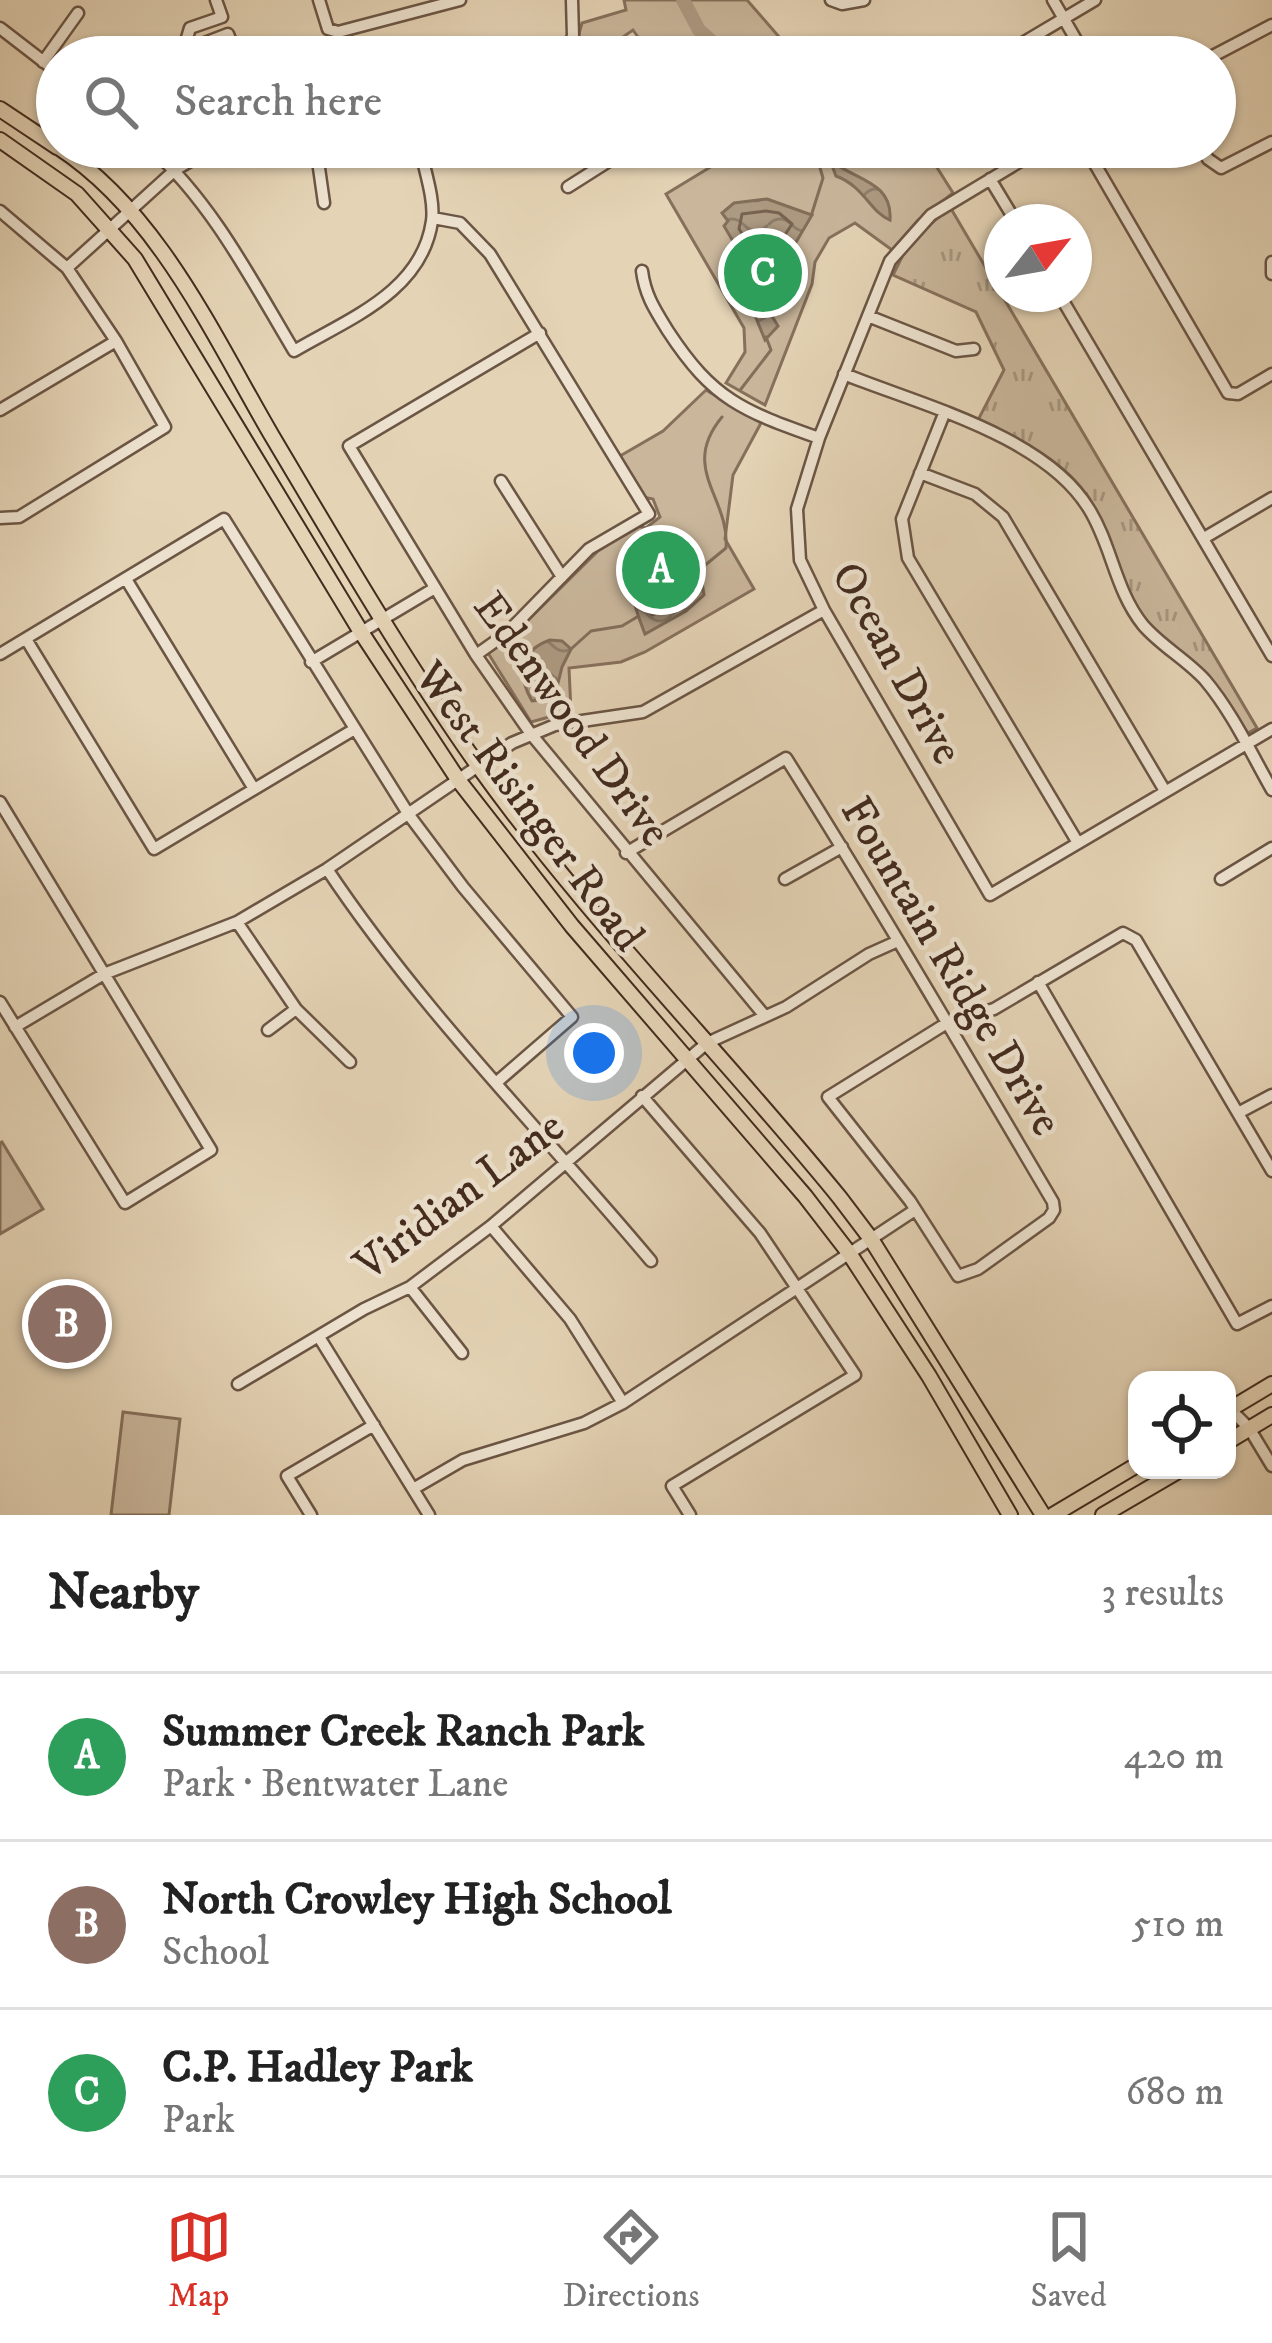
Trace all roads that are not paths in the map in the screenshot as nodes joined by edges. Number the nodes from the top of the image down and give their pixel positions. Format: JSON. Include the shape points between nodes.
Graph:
{"nodes":[{"id":1,"x":216,"y":0,"type":"edge"},
{"id":2,"x":319,"y":0,"type":"edge"},
{"id":3,"x":460,"y":0,"type":"edge"},
{"id":4,"x":572,"y":0,"type":"edge"},
{"id":5,"x":831,"y":0,"type":"edge"},
{"id":6,"x":864,"y":0,"type":"edge"},
{"id":7,"x":1053,"y":0,"type":"edge"},
{"id":8,"x":1095,"y":0,"type":"edge"},
{"id":9,"x":78,"y":13,"type":"dead end"},
{"id":10,"x":222,"y":17,"type":"junction"},
{"id":11,"x":1064,"y":19,"type":"junction"},
{"id":12,"x":1272,"y":25,"type":"edge"},
{"id":13,"x":0,"y":28,"type":"edge"},
{"id":14,"x":228,"y":34,"type":"joint"},
{"id":15,"x":62,"y":36,"type":"edge"},
{"id":16,"x":188,"y":36,"type":"edge"},
{"id":17,"x":223,"y":36,"type":"edge"},
{"id":18,"x":573,"y":36,"type":"edge"},
{"id":19,"x":1035,"y":36,"type":"edge"},
{"id":20,"x":1074,"y":36,"type":"edge"},
{"id":21,"x":1236,"y":44,"type":"edge"},
{"id":22,"x":36,"y":56,"type":"edge"},
{"id":23,"x":0,"y":109,"type":"edge"},
{"id":24,"x":36,"y":133,"type":"edge"},
{"id":25,"x":0,"y":140,"type":"edge"},
{"id":26,"x":1272,"y":142,"type":"edge"},
{"id":27,"x":1236,"y":160,"type":"edge"},
{"id":28,"x":36,"y":166,"type":"edge"},
{"id":29,"x":39,"y":168,"type":"edge"},
{"id":30,"x":84,"y":168,"type":"edge"},
{"id":31,"x":178,"y":168,"type":"edge"},
{"id":32,"x":319,"y":168,"type":"edge"},
{"id":33,"x":424,"y":168,"type":"edge"},
{"id":34,"x":598,"y":168,"type":"edge"},
{"id":35,"x":1007,"y":168,"type":"edge"},
{"id":36,"x":1097,"y":168,"type":"edge"},
{"id":37,"x":175,"y":170,"type":"junction"},
{"id":38,"x":990,"y":178,"type":"junction"},
{"id":39,"x":568,"y":187,"type":"dead end"},
{"id":40,"x":324,"y":203,"type":"dead end"},
{"id":41,"x":1005,"y":204,"type":"edge"},
{"id":42,"x":0,"y":211,"type":"edge"},
{"id":43,"x":129,"y":211,"type":"junction"},
{"id":44,"x":433,"y":218,"type":"junction"},
{"id":45,"x":110,"y":229,"type":"junction"},
{"id":46,"x":1272,"y":262,"type":"edge"},
{"id":47,"x":67,"y":268,"type":"junction"},
{"id":48,"x":641,"y":271,"type":"dead end"},
{"id":49,"x":1272,"y":274,"type":"edge"},
{"id":50,"x":1070,"y":312,"type":"edge"},
{"id":51,"x":868,"y":316,"type":"junction"},
{"id":52,"x":540,"y":333,"type":"junction"},
{"id":53,"x":116,"y":341,"type":"junction"},
{"id":54,"x":974,"y":350,"type":"dead end"},
{"id":55,"x":844,"y":374,"type":"junction"},
{"id":56,"x":1272,"y":374,"type":"edge"},
{"id":57,"x":0,"y":410,"type":"edge"},
{"id":58,"x":944,"y":414,"type":"junction"},
{"id":59,"x":819,"y":438,"type":"junction"},
{"id":60,"x":285,"y":458,"type":"junction"},
{"id":61,"x":262,"y":471,"type":"junction"},
{"id":62,"x":920,"y":473,"type":"junction"},
{"id":63,"x":501,"y":482,"type":"dead end"},
{"id":64,"x":1272,"y":498,"type":"edge"},
{"id":65,"x":0,"y":518,"type":"edge"},
{"id":66,"x":1204,"y":538,"type":"junction"},
{"id":67,"x":562,"y":577,"type":"junction"},
{"id":68,"x":126,"y":578,"type":"junction"},
{"id":69,"x":435,"y":588,"type":"junction"},
{"id":70,"x":824,"y":610,"type":"junction"},
{"id":71,"x":385,"y":618,"type":"junction"},
{"id":72,"x":361,"y":632,"type":"junction"},
{"id":73,"x":26,"y":639,"type":"junction"},
{"id":74,"x":0,"y":654,"type":"edge"},
{"id":75,"x":476,"y":655,"type":"junction"},
{"id":76,"x":1272,"y":656,"type":"edge"},
{"id":77,"x":311,"y":662,"type":"junction"},
{"id":78,"x":1272,"y":729,"type":"edge"},
{"id":79,"x":353,"y":730,"type":"junction"},
{"id":80,"x":531,"y":734,"type":"junction"},
{"id":81,"x":1246,"y":744,"type":"junction"},
{"id":82,"x":479,"y":766,"type":"junction"},
{"id":83,"x":459,"y":781,"type":"junction"},
{"id":84,"x":254,"y":789,"type":"junction"},
{"id":85,"x":1272,"y":790,"type":"edge"},
{"id":86,"x":1165,"y":791,"type":"junction"},
{"id":87,"x":0,"y":802,"type":"edge"},
{"id":88,"x":409,"y":815,"type":"junction"},
{"id":89,"x":1078,"y":843,"type":"junction"},
{"id":90,"x":842,"y":847,"type":"junction"},
{"id":91,"x":1272,"y":848,"type":"edge"},
{"id":92,"x":626,"y":853,"type":"junction"},
{"id":93,"x":327,"y":869,"type":"junction"},
{"id":94,"x":785,"y":879,"type":"dead end"},
{"id":95,"x":1221,"y":879,"type":"dead end"},
{"id":96,"x":237,"y":922,"type":"junction"},
{"id":97,"x":898,"y":940,"type":"junction"},
{"id":98,"x":104,"y":974,"type":"junction"},
{"id":99,"x":1038,"y":982,"type":"junction"},
{"id":100,"x":0,"y":1002,"type":"edge"},
{"id":101,"x":296,"y":1009,"type":"junction"},
{"id":102,"x":764,"y":1015,"type":"junction"},
{"id":103,"x":947,"y":1023,"type":"junction"},
{"id":104,"x":16,"y":1027,"type":"junction"},
{"id":105,"x":268,"y":1030,"type":"dead end"},
{"id":106,"x":707,"y":1043,"type":"junction"},
{"id":107,"x":687,"y":1059,"type":"junction"},
{"id":108,"x":350,"y":1062,"type":"dead end"},
{"id":109,"x":496,"y":1082,"type":"junction"},
{"id":110,"x":1272,"y":1095,"type":"edge"},
{"id":111,"x":642,"y":1096,"type":"junction"},
{"id":112,"x":1238,"y":1113,"type":"junction"},
{"id":113,"x":567,"y":1161,"type":"junction"},
{"id":114,"x":1272,"y":1171,"type":"edge"},
{"id":115,"x":915,"y":1210,"type":"junction"},
{"id":116,"x":491,"y":1226,"type":"junction"},
{"id":117,"x":871,"y":1239,"type":"junction"},
{"id":118,"x":849,"y":1253,"type":"junction"},
{"id":119,"x":651,"y":1261,"type":"dead end"},
{"id":120,"x":410,"y":1287,"type":"junction"},
{"id":121,"x":799,"y":1287,"type":"junction"},
{"id":122,"x":1272,"y":1306,"type":"edge"},
{"id":123,"x":319,"y":1336,"type":"junction"},
{"id":124,"x":462,"y":1353,"type":"dead end"},
{"id":125,"x":949,"y":1363,"type":"junction"},
{"id":126,"x":929,"y":1376,"type":"junction"},
{"id":127,"x":238,"y":1384,"type":"dead end"},
{"id":128,"x":1272,"y":1384,"type":"edge"},
{"id":129,"x":623,"y":1403,"type":"junction"},
{"id":130,"x":1236,"y":1405,"type":"edge"},
{"id":131,"x":1272,"y":1414,"type":"edge"},
{"id":132,"x":1236,"y":1417,"type":"edge"},
{"id":133,"x":374,"y":1425,"type":"junction"},
{"id":134,"x":1249,"y":1428,"type":"junction"},
{"id":135,"x":1236,"y":1436,"type":"edge"},
{"id":136,"x":1272,"y":1466,"type":"edge"},
{"id":137,"x":1128,"y":1470,"type":"edge"},
{"id":138,"x":1165,"y":1479,"type":"edge"},
{"id":139,"x":413,"y":1490,"type":"junction"},
{"id":140,"x":311,"y":1515,"type":"edge"},
{"id":141,"x":429,"y":1515,"type":"edge"},
{"id":142,"x":690,"y":1515,"type":"edge"},
{"id":143,"x":1007,"y":1515,"type":"edge"},
{"id":144,"x":1043,"y":1515,"type":"edge"},
{"id":145,"x":1054,"y":1515,"type":"edge"},
{"id":146,"x":1103,"y":1515,"type":"edge"}],
"edges":[{"from":1,"to":10,"type":"street"},
{"from":2,"to":3,"type":"street","via":[[328,28],[338,32]]},
{"from":4,"to":18,"type":"street"},
{"from":5,"to":6,"type":"street"},
{"from":7,"to":11,"type":"street"},
{"from":8,"to":11,"type":"street"},
{"from":9,"to":15,"type":"street"},
{"from":10,"to":14,"type":"street"},
{"from":10,"to":16,"type":"street"},
{"from":11,"to":19,"type":"street"},
{"from":11,"to":20,"type":"street"},
{"from":12,"to":21,"type":"street"},
{"from":13,"to":22,"type":"street"},
{"from":14,"to":17,"type":"street"},
{"from":23,"to":24,"type":"main road","name":"West Risinger Road"},
{"from":25,"to":28,"type":"main road","name":"West Risinger Road"},
{"from":26,"to":27,"type":"street"},
{"from":29,"to":45,"type":"main road","name":"West Risinger Road"},
{"from":30,"to":43,"type":"main road","name":"West Risinger Road"},
{"from":31,"to":37,"type":"street"},
{"from":32,"to":40,"type":"street"},
{"from":33,"to":44,"type":"street"},
{"from":34,"to":39,"type":"street"},
{"from":35,"to":38,"type":"street","name":"Ocean Drive"},
{"from":36,"to":56,"type":"street","via":[[1228,393]]},
{"from":37,"to":43,"type":"street"},
{"from":37,"to":44,"type":"street","via":[[222,230],[294,351],[395,292],[421,256]]},
{"from":38,"to":41,"type":"street"},
{"from":38,"to":51,"type":"street","name":"Ocean Drive","via":[[909,236]]},
{"from":42,"to":47,"type":"street"},
{"from":43,"to":45,"type":"street"},
{"from":43,"to":60,"type":"main road","name":"West Risinger Road","via":[[189,294]]},
{"from":44,"to":52,"type":"street","via":[[460,223],[490,254]]},
{"from":45,"to":47,"type":"street"},
{"from":45,"to":61,"type":"main road","name":"West Risinger Road"},
{"from":46,"to":49,"type":"street"},
{"from":47,"to":53,"type":"street"},
{"from":48,"to":59,"type":"street","via":[[646,296],[697,375],[758,416]]},
{"from":50,"to":66,"type":"street"},
{"from":51,"to":54,"type":"street","via":[[956,352]]},
{"from":51,"to":55,"type":"street","name":"Ocean Drive"},
{"from":52,"to":67,"type":"street","via":[[649,514],[590,549]]},
{"from":52,"to":69,"type":"street","name":"Edenwood Drive","via":[[349,446]]},
{"from":53,"to":57,"type":"street"},
{"from":53,"to":65,"type":"street","via":[[164,427],[19,517]]},
{"from":55,"to":58,"type":"street"},
{"from":55,"to":59,"type":"street","name":"Ocean Drive"},
{"from":58,"to":62,"type":"street"},
{"from":58,"to":81,"type":"street","via":[[1026,447],[1072,484],[1102,532],[1132,609],[1203,678]]},
{"from":59,"to":70,"type":"street","name":"Ocean Drive","via":[[796,509],[800,560]]},
{"from":60,"to":61,"type":"main road"},
{"from":60,"to":71,"type":"main road","name":"West Risinger Road"},
{"from":61,"to":72,"type":"main road","name":"West Risinger Road"},
{"from":62,"to":86,"type":"street","via":[[975,494],[1003,517]]},
{"from":62,"to":89,"type":"street","via":[[902,519],[908,558]]},
{"from":63,"to":67,"type":"street"},
{"from":64,"to":66,"type":"street"},
{"from":66,"to":76,"type":"street"},
{"from":67,"to":75,"type":"street"},
{"from":68,"to":73,"type":"street"},
{"from":68,"to":77,"type":"street","via":[[224,519]]},
{"from":68,"to":84,"type":"street"},
{"from":69,"to":71,"type":"street"},
{"from":69,"to":75,"type":"street","name":"Edenwood Drive"},
{"from":70,"to":80,"type":"street","via":[[643,712]]},
{"from":70,"to":89,"type":"street","name":"Ocean Drive","via":[[991,896]]},
{"from":71,"to":72,"type":"street"},
{"from":71,"to":82,"type":"main road","name":"West Risinger Road"},
{"from":72,"to":77,"type":"street"},
{"from":72,"to":83,"type":"main road","name":"West Risinger Road"},
{"from":73,"to":74,"type":"street"},
{"from":73,"to":84,"type":"street","via":[[154,849]]},
{"from":75,"to":80,"type":"street","name":"Edenwood Drive"},
{"from":77,"to":79,"type":"street"},
{"from":78,"to":81,"type":"street","name":"Ocean Drive"},
{"from":79,"to":84,"type":"street"},
{"from":79,"to":88,"type":"street"},
{"from":80,"to":82,"type":"street"},
{"from":80,"to":92,"type":"street","name":"Edenwood Drive"},
{"from":81,"to":85,"type":"street"},
{"from":81,"to":86,"type":"street","name":"Ocean Drive"},
{"from":82,"to":83,"type":"street"},
{"from":82,"to":106,"type":"main road","name":"West Risinger Road"},
{"from":83,"to":88,"type":"street"},
{"from":83,"to":107,"type":"main road","name":"West Risinger Road"},
{"from":86,"to":89,"type":"street","name":"Ocean Drive"},
{"from":87,"to":98,"type":"street"},
{"from":88,"to":93,"type":"street"},
{"from":88,"to":109,"type":"street","via":[[572,1017]]},
{"from":90,"to":92,"type":"street","name":"Fountain Ridge Drive","via":[[786,758]]},
{"from":90,"to":94,"type":"street"},
{"from":90,"to":97,"type":"street","name":"Fountain Ridge Drive"},
{"from":91,"to":95,"type":"street"},
{"from":92,"to":102,"type":"street","name":"Edenwood Drive"},
{"from":93,"to":96,"type":"street"},
{"from":93,"to":109,"type":"street"},
{"from":96,"to":98,"type":"street"},
{"from":96,"to":101,"type":"street"},
{"from":97,"to":102,"type":"street","name":"Viridian Lane"},
{"from":97,"to":103,"type":"street","name":"Fountain Ridge Drive"},
{"from":98,"to":104,"type":"street"},
{"from":98,"to":104,"type":"street","via":[[211,1150],[124,1203]]},
{"from":99,"to":103,"type":"street","via":[[980,1016]]},
{"from":99,"to":112,"type":"street","via":[[1123,933],[1136,940]]},
{"from":99,"to":122,"type":"street","via":[[1237,1324]]},
{"from":100,"to":104,"type":"street"},
{"from":101,"to":105,"type":"street"},
{"from":101,"to":108,"type":"street"},
{"from":102,"to":106,"type":"street","name":"Viridian Lane"},
{"from":103,"to":115,"type":"street","via":[[828,1097]]},
{"from":103,"to":115,"type":"street","name":"Fountain Ridge Drive","via":[[1054,1210],[958,1276]]},
{"from":106,"to":107,"type":"street","name":"Viridian Lane"},
{"from":106,"to":117,"type":"main road","name":"West Risinger Road"},
{"from":107,"to":111,"type":"street","name":"Viridian Lane"},
{"from":107,"to":118,"type":"main road","name":"West Risinger Road"},
{"from":109,"to":113,"type":"street"},
{"from":110,"to":112,"type":"street"},
{"from":111,"to":113,"type":"street","name":"Viridian Lane"},
{"from":111,"to":121,"type":"street"},
{"from":112,"to":114,"type":"street"},
{"from":113,"to":116,"type":"street","name":"Viridian Lane"},
{"from":113,"to":119,"type":"street"},
{"from":115,"to":117,"type":"street"},
{"from":116,"to":120,"type":"street","name":"Viridian Lane"},
{"from":116,"to":129,"type":"street","via":[[570,1319]]},
{"from":117,"to":118,"type":"street"},
{"from":117,"to":125,"type":"main road","name":"West Risinger Road"},
{"from":118,"to":121,"type":"street"},
{"from":118,"to":126,"type":"main road","name":"West Risinger Road"},
{"from":120,"to":123,"type":"street","name":"Viridian Lane"},
{"from":120,"to":124,"type":"street"},
{"from":121,"to":129,"type":"street"},
{"from":121,"to":142,"type":"street","via":[[855,1375],[672,1486]]},
{"from":123,"to":127,"type":"street","name":"Viridian Lane"},
{"from":123,"to":133,"type":"street"},
{"from":125,"to":126,"type":"main road"},
{"from":125,"to":144,"type":"main road","name":"West Risinger Road"},
{"from":126,"to":143,"type":"main road","name":"West Risinger Road"},
{"from":128,"to":130,"type":"main road"},
{"from":129,"to":139,"type":"street","via":[[463,1460]]},
{"from":131,"to":134,"type":"main road"},
{"from":132,"to":134,"type":"street"},
{"from":133,"to":139,"type":"street"},
{"from":133,"to":140,"type":"street","via":[[287,1476]]},
{"from":134,"to":135,"type":"main road"},
{"from":134,"to":136,"type":"street"},
{"from":137,"to":145,"type":"main road"},
{"from":138,"to":146,"type":"main road"},
{"from":139,"to":141,"type":"street"}]}
